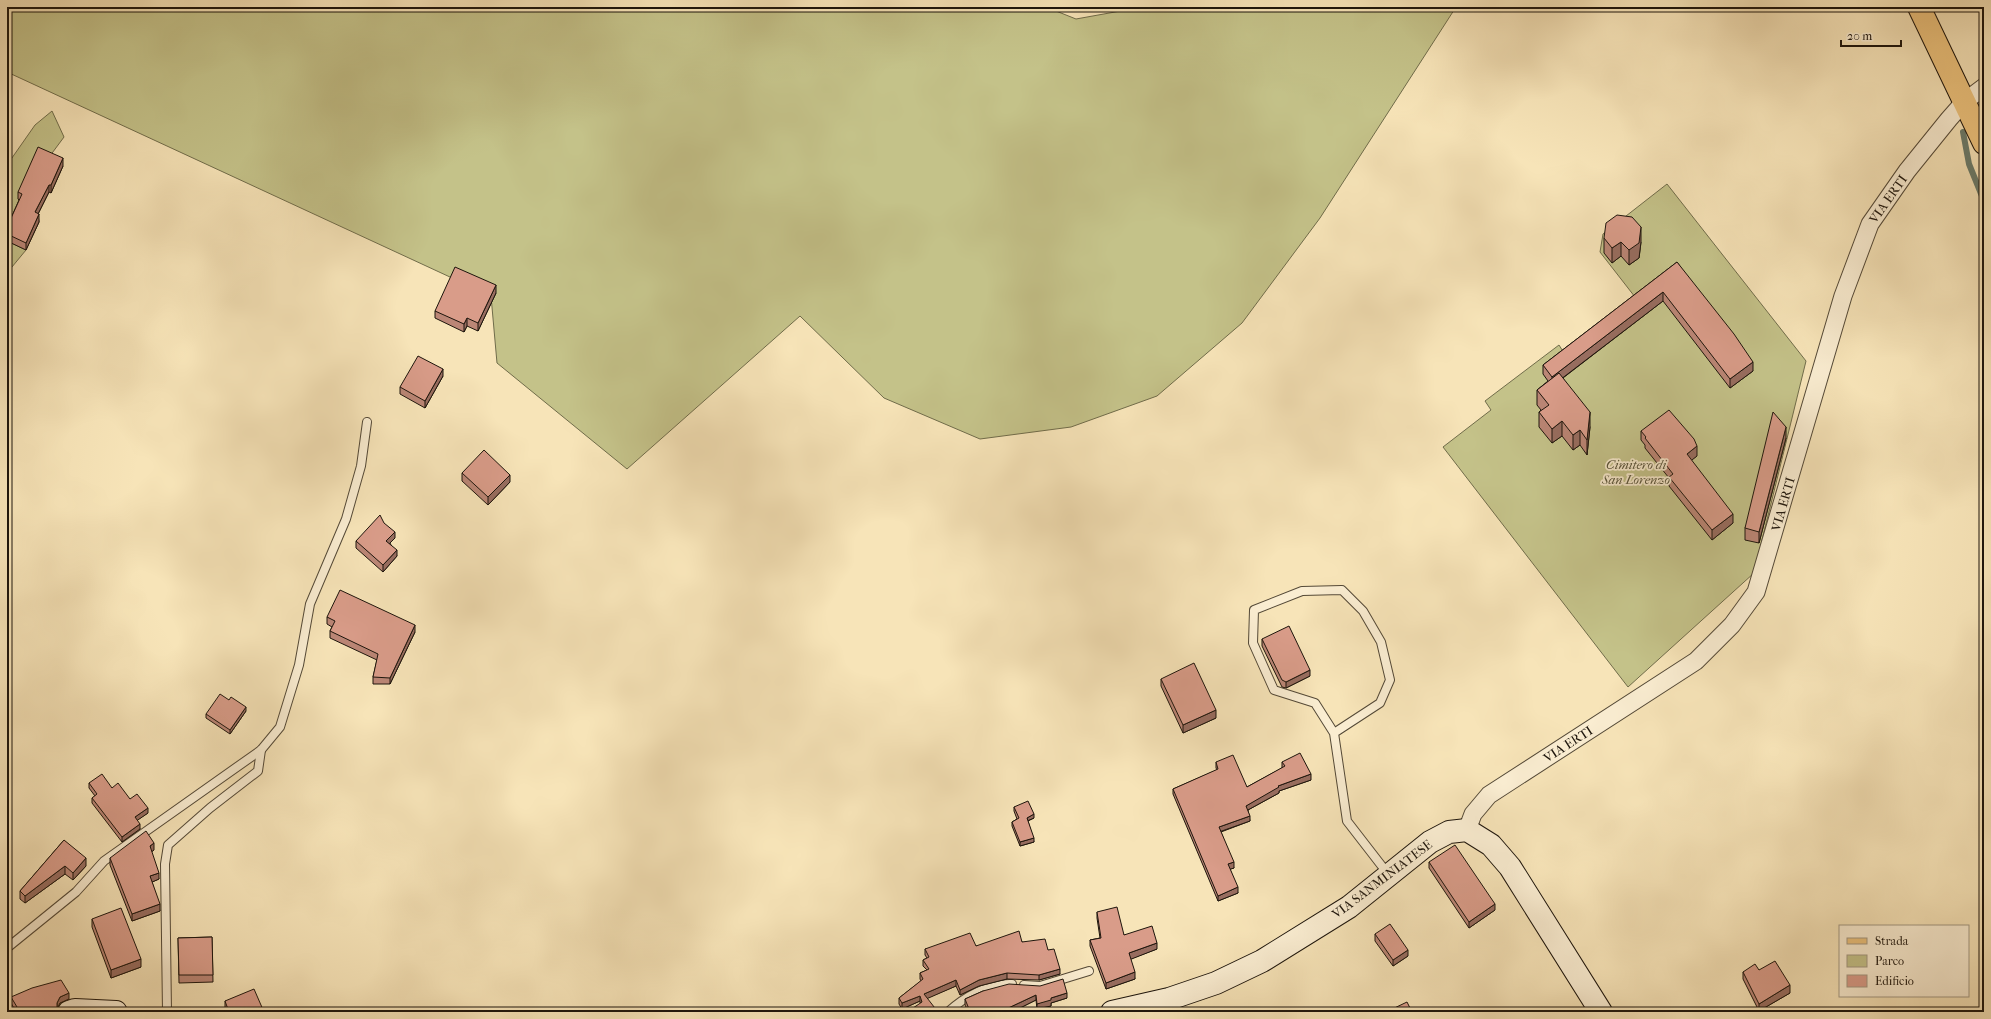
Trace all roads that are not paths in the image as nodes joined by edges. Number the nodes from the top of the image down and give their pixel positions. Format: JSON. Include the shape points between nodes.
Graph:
{"nodes":[{"id":1,"x":1919,"y":7,"type":"edge"},
{"id":2,"x":1984,"y":87,"type":"edge"},
{"id":3,"x":1964,"y":102,"type":"junction"},
{"id":4,"x":1984,"y":143,"type":"edge"},
{"id":5,"x":367,"y":422,"type":"dead end"},
{"id":6,"x":1334,"y":733,"type":"junction"},
{"id":7,"x":261,"y":750,"type":"junction"},
{"id":8,"x":1467,"y":830,"type":"junction"},
{"id":9,"x":1388,"y":874,"type":"junction"},
{"id":10,"x":7,"y":948,"type":"edge"},
{"id":11,"x":1089,"y":971,"type":"dead end"},
{"id":12,"x":69,"y":1012,"type":"edge"},
{"id":13,"x":116,"y":1012,"type":"edge"},
{"id":14,"x":168,"y":1012,"type":"edge"},
{"id":15,"x":948,"y":1012,"type":"edge"},
{"id":16,"x":1112,"y":1012,"type":"edge"},
{"id":17,"x":1601,"y":1012,"type":"edge"}],
"edges":[{"from":1,"to":3,"type":"main road"},
{"from":2,"to":3,"type":"street","name":"VIA ERTI"},
{"from":3,"to":4,"type":"main road"},
{"from":3,"to":8,"type":"street","name":"VIA ERTI","via":[[1907,171],[1870,224],[1843,296],[1756,592],[1732,625],[1696,661],[1489,796],[1473,814]]},
{"from":5,"to":7,"type":"lane","via":[[361,466],[346,519],[310,604],[299,665],[280,727]]},
{"from":6,"to":6,"type":"lane","via":[[1315,703],[1274,690],[1253,643],[1254,610],[1302,591],[1342,590],[1363,611],[1381,642],[1390,680],[1380,703]]},
{"from":6,"to":9,"type":"lane","via":[[1347,821]]},
{"from":7,"to":10,"type":"lane","via":[[104,862],[76,892]]},
{"from":7,"to":14,"type":"lane","via":[[258,771],[168,845],[165,864]]},
{"from":8,"to":9,"type":"main road","name":"VIA SANMINIATESE","via":[[1449,832],[1430,842]]},
{"from":8,"to":17,"type":"main road","via":[[1491,845],[1510,868]]},
{"from":9,"to":16,"type":"main road","name":"VIA SANMINIATESE","via":[[1349,907],[1262,961],[1216,983]]},
{"from":11,"to":15,"type":"lane","via":[[1040,986],[1008,984],[981,991],[959,1002]]},
{"from":12,"to":13,"type":"main road"}]}
